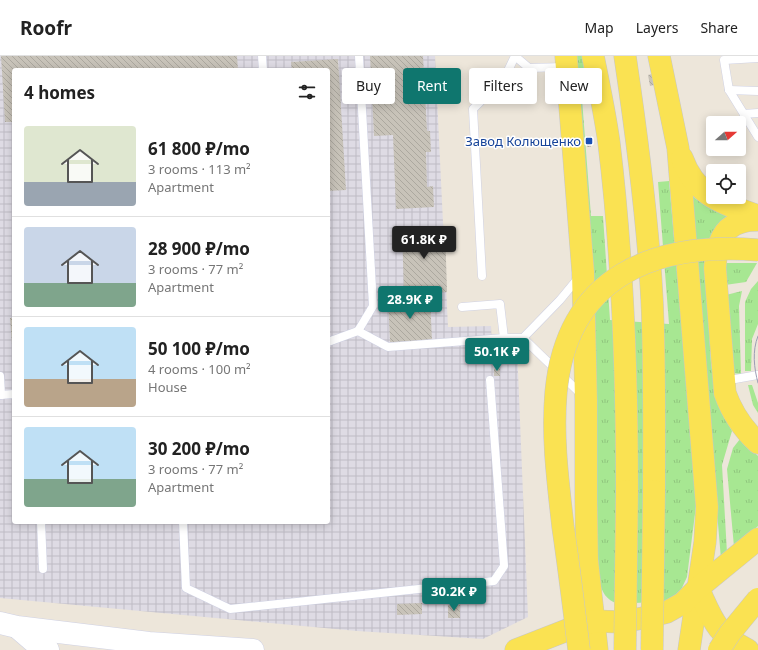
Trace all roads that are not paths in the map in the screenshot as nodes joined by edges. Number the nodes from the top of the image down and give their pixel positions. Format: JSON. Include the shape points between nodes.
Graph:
{"nodes":[{"id":1,"x":262,"y":56,"type":"edge"},
{"id":2,"x":359,"y":56,"type":"edge"},
{"id":3,"x":516,"y":56,"type":"edge"},
{"id":4,"x":593,"y":56,"type":"edge"},
{"id":5,"x":625,"y":56,"type":"edge"},
{"id":6,"x":659,"y":56,"type":"edge"},
{"id":7,"x":758,"y":58,"type":"edge"},
{"id":8,"x":567,"y":61,"type":"edge"},
{"id":9,"x":263,"y":68,"type":"edge"},
{"id":10,"x":729,"y":90,"type":"junction"},
{"id":11,"x":758,"y":91,"type":"edge"},
{"id":12,"x":744,"y":114,"type":"junction"},
{"id":13,"x":758,"y":114,"type":"edge"},
{"id":14,"x":758,"y":136,"type":"edge"},
{"id":15,"x":678,"y":148,"type":"junction"},
{"id":16,"x":758,"y":216,"type":"edge"},
{"id":17,"x":758,"y":220,"type":"edge"},
{"id":18,"x":758,"y":250,"type":"edge"},
{"id":19,"x":583,"y":272,"type":"junction"},
{"id":20,"x":482,"y":276,"type":"dead end"},
{"id":21,"x":462,"y":307,"type":"dead end"},
{"id":22,"x":358,"y":331,"type":"junction"},
{"id":23,"x":504,"y":338,"type":"junction"},
{"id":24,"x":523,"y":338,"type":"junction"},
{"id":25,"x":330,"y":341,"type":"edge"},
{"id":26,"x":758,"y":375,"type":"edge"},
{"id":27,"x":0,"y":376,"type":"edge"},
{"id":28,"x":490,"y":380,"type":"dead end"},
{"id":29,"x":723,"y":381,"type":"junction"},
{"id":30,"x":12,"y":394,"type":"edge"},
{"id":31,"x":1,"y":395,"type":"edge"},
{"id":32,"x":586,"y":400,"type":"junction"},
{"id":33,"x":758,"y":443,"type":"edge"},
{"id":34,"x":40,"y":524,"type":"edge"},
{"id":35,"x":183,"y":524,"type":"edge"},
{"id":36,"x":758,"y":539,"type":"edge"},
{"id":37,"x":44,"y":569,"type":"dead end"},
{"id":38,"x":698,"y":588,"type":"junction"},
{"id":39,"x":758,"y":599,"type":"edge"},
{"id":40,"x":594,"y":622,"type":"junction"},
{"id":41,"x":8,"y":625,"type":"edge"},
{"id":42,"x":48,"y":650,"type":"edge"},
{"id":43,"x":254,"y":650,"type":"edge"},
{"id":44,"x":516,"y":650,"type":"edge"},
{"id":45,"x":579,"y":650,"type":"edge"},
{"id":46,"x":597,"y":650,"type":"edge"},
{"id":47,"x":624,"y":650,"type":"edge"},
{"id":48,"x":652,"y":650,"type":"edge"},
{"id":49,"x":689,"y":650,"type":"edge"},
{"id":50,"x":719,"y":650,"type":"edge"},
{"id":51,"x":748,"y":650,"type":"edge"}],
"edges":[{"from":1,"to":9,"type":"lane"},
{"from":2,"to":22,"type":"lane","via":[[373,306]]},
{"from":3,"to":8,"type":"lane","via":[[529,68]]},
{"from":3,"to":20,"type":"lane","via":[[506,77],[473,108]]},
{"from":4,"to":47,"type":"main road","bridge":true,"via":[[609,142],[624,323],[627,398]]},
{"from":5,"to":48,"type":"main road","bridge":true,"via":[[642,188],[652,300]]},
{"from":6,"to":15,"type":"main road"},
{"from":7,"to":10,"type":"lane","via":[[724,60]]},
{"from":8,"to":19,"type":"main road"},
{"from":10,"to":11,"type":"lane"},
{"from":10,"to":12,"type":"lane"},
{"from":12,"to":13,"type":"lane"},
{"from":12,"to":14,"type":"lane"},
{"from":15,"to":16,"type":"main road","via":[[686,170],[699,187],[727,204]]},
{"from":15,"to":38,"type":"main road","via":[[707,507]]},
{"from":17,"to":29,"type":"main road","via":[[734,225],[721,238],[716,250],[715,276]]},
{"from":18,"to":45,"type":"main road","bridge":true,"via":[[698,250],[665,257],[634,268],[602,289],[582,313],[572,331],[559,373],[554,425],[559,493]]},
{"from":19,"to":24,"type":"lane"},
{"from":19,"to":32,"type":"main road"},
{"from":21,"to":23,"type":"lane","via":[[500,304]]},
{"from":22,"to":23,"type":"lane","via":[[388,347]]},
{"from":22,"to":25,"type":"lane"},
{"from":23,"to":24,"type":"lane"},
{"from":24,"to":32,"type":"lane"},
{"from":26,"to":29,"type":"lane"},
{"from":27,"to":31,"type":"lane"},
{"from":28,"to":35,"type":"lane","via":[[504,566],[494,581],[230,609],[186,588]]},
{"from":29,"to":33,"type":"main road","via":[[729,406],[735,417]]},
{"from":30,"to":31,"type":"lane"},
{"from":32,"to":40,"type":"main road","via":[[587,560]]},
{"from":34,"to":37,"type":"lane"},
{"from":36,"to":38,"type":"main road"},
{"from":38,"to":40,"type":"main road","via":[[683,603],[667,612],[628,621]]},
{"from":38,"to":49,"type":"main road"},
{"from":38,"to":51,"type":"main road","via":[[714,623],[721,632]]},
{"from":39,"to":50,"type":"main road","bridge":true},
{"from":40,"to":44,"type":"main road"},
{"from":40,"to":46,"type":"main road"},
{"from":41,"to":42,"type":"main road"},
{"from":41,"to":43,"type":"main road","via":[[149,643]]}]}
